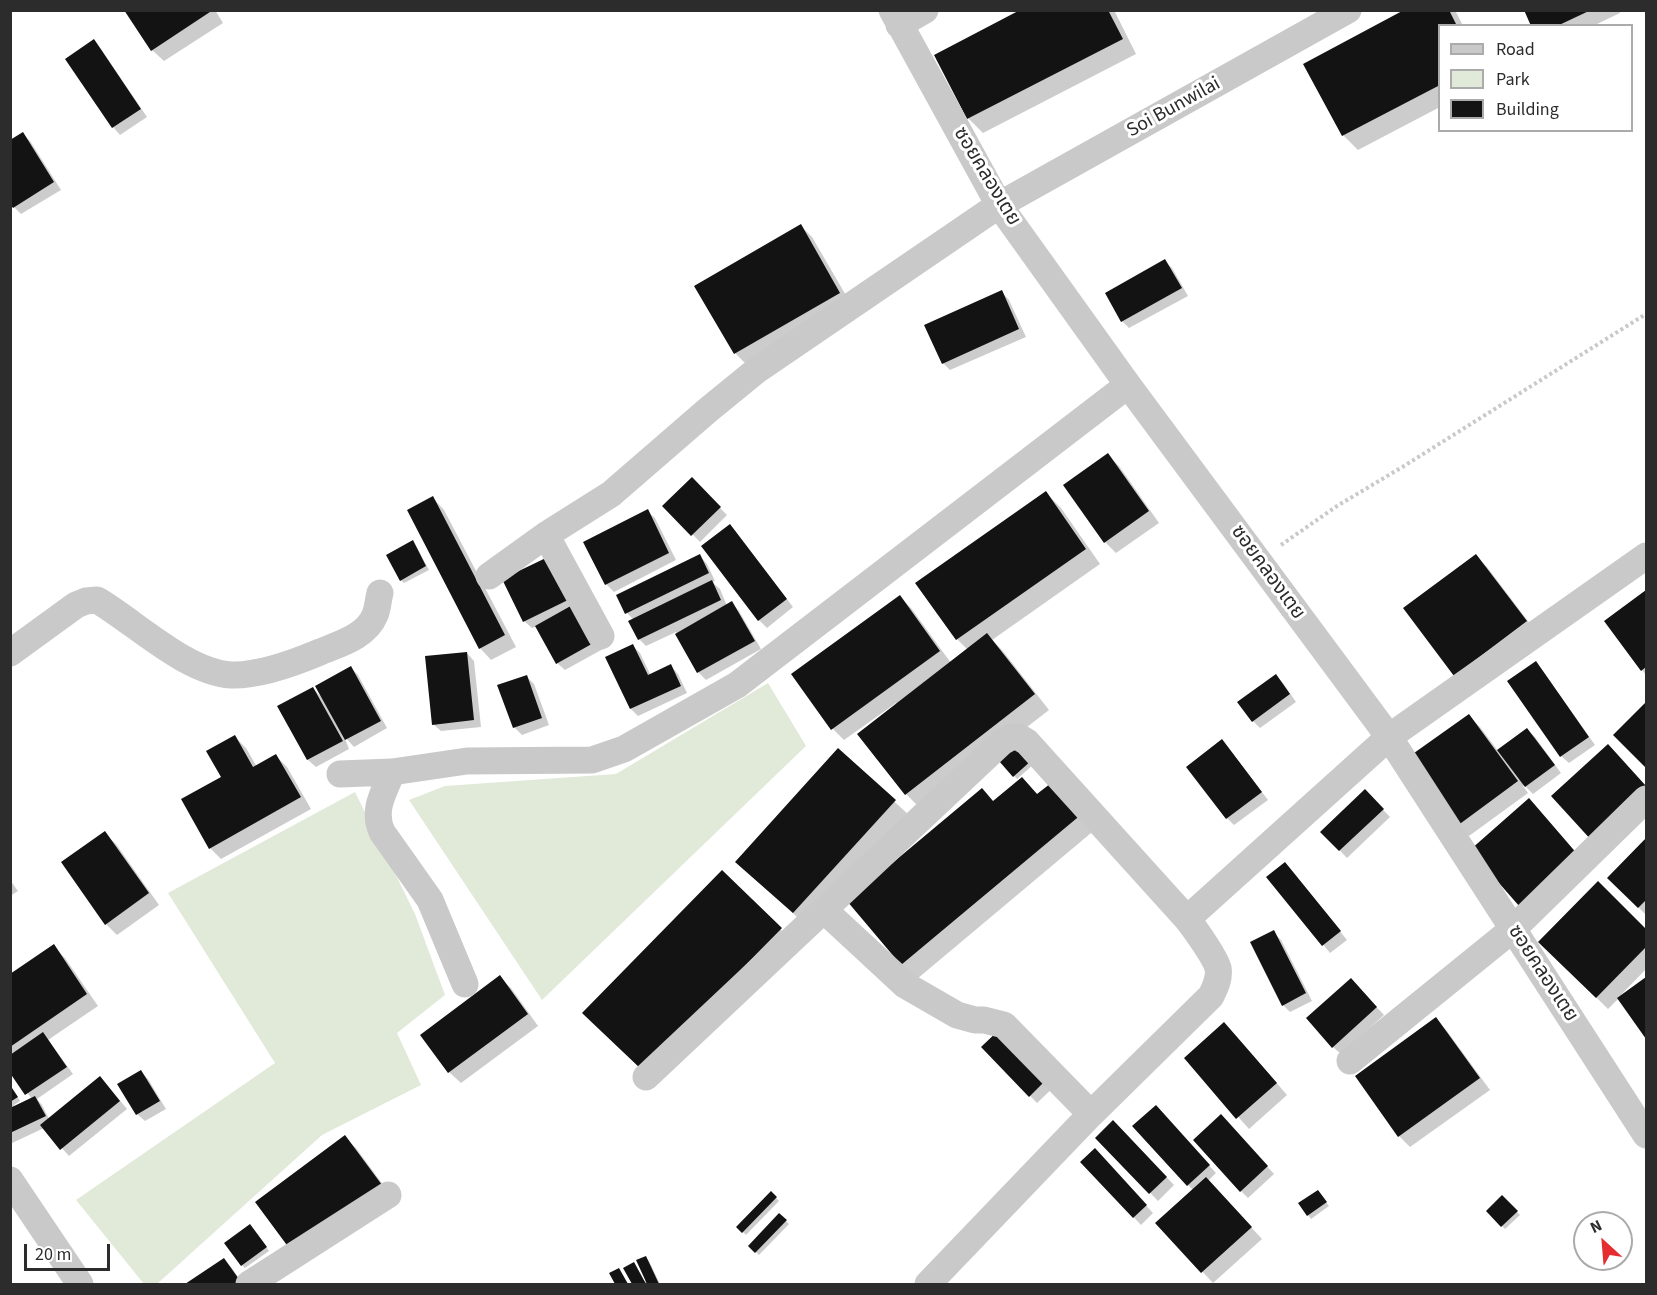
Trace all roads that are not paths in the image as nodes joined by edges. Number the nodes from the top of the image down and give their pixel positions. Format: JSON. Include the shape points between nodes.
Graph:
{"nodes":[{"id":1,"x":925,"y":10,"type":"edge"},
{"id":2,"x":1348,"y":10,"type":"edge"},
{"id":3,"x":896,"y":18,"type":"edge"},
{"id":4,"x":999,"y":205,"type":"junction"},
{"id":5,"x":1128,"y":385,"type":"junction"},
{"id":6,"x":546,"y":535,"type":"junction"},
{"id":7,"x":1647,"y":556,"type":"edge"},
{"id":8,"x":489,"y":576,"type":"dead end"},
{"id":9,"x":380,"y":593,"type":"dead end"},
{"id":10,"x":601,"y":636,"type":"dead end"},
{"id":11,"x":10,"y":653,"type":"edge"},
{"id":12,"x":1389,"y":737,"type":"junction"},
{"id":13,"x":392,"y":772,"type":"junction"},
{"id":14,"x":340,"y":774,"type":"dead end"},
{"id":15,"x":1647,"y":799,"type":"edge"},
{"id":16,"x":824,"y":910,"type":"junction"},
{"id":17,"x":1187,"y":919,"type":"junction"},
{"id":18,"x":1513,"y":929,"type":"junction"},
{"id":19,"x":465,"y":984,"type":"dead end"},
{"id":20,"x":1350,"y":1061,"type":"dead end"},
{"id":21,"x":646,"y":1077,"type":"dead end"},
{"id":22,"x":1091,"y":1114,"type":"junction"},
{"id":23,"x":1647,"y":1135,"type":"edge"},
{"id":24,"x":10,"y":1180,"type":"edge"},
{"id":25,"x":388,"y":1195,"type":"dead end"},
{"id":26,"x":81,"y":1284,"type":"edge"},
{"id":27,"x":249,"y":1284,"type":"edge"},
{"id":28,"x":928,"y":1284,"type":"edge"}],
"edges":[{"from":1,"to":3,"type":"street"},
{"from":2,"to":4,"type":"street","name":"Soi Bunwilai"},
{"from":3,"to":4,"type":"street","name":"ซอยคลองเตย"},
{"from":4,"to":5,"type":"street","name":"ซอยคลองเตย"},
{"from":4,"to":6,"type":"street","name":"Soi Bunwilai","via":[[757,370],[611,494]]},
{"from":5,"to":12,"type":"street","name":"ซอยคลองเตย"},
{"from":5,"to":13,"type":"street","via":[[737,685],[624,749],[592,760],[467,762]]},
{"from":6,"to":8,"type":"street","name":"Soi Bunwilai"},
{"from":6,"to":10,"type":"street"},
{"from":7,"to":12,"type":"street"},
{"from":9,"to":11,"type":"street","via":[[375,615],[351,639],[255,673],[230,675],[203,668],[177,655],[97,600],[76,604]]},
{"from":12,"to":17,"type":"street"},
{"from":12,"to":18,"type":"street","name":"ซอยคลองเตย"},
{"from":13,"to":14,"type":"street"},
{"from":13,"to":19,"type":"street","via":[[377,822],[430,900]]},
{"from":15,"to":18,"type":"street"},
{"from":16,"to":17,"type":"street","via":[[1002,742],[1020,736]]},
{"from":16,"to":21,"type":"street"},
{"from":16,"to":22,"type":"street","via":[[906,985],[957,1015],[1004,1025]]},
{"from":17,"to":22,"type":"street","via":[[1218,968],[1211,996]]},
{"from":18,"to":20,"type":"street"},
{"from":18,"to":23,"type":"street","name":"ซอยคลองเตย"},
{"from":22,"to":28,"type":"street"},
{"from":24,"to":26,"type":"street"},
{"from":25,"to":27,"type":"street"}]}
